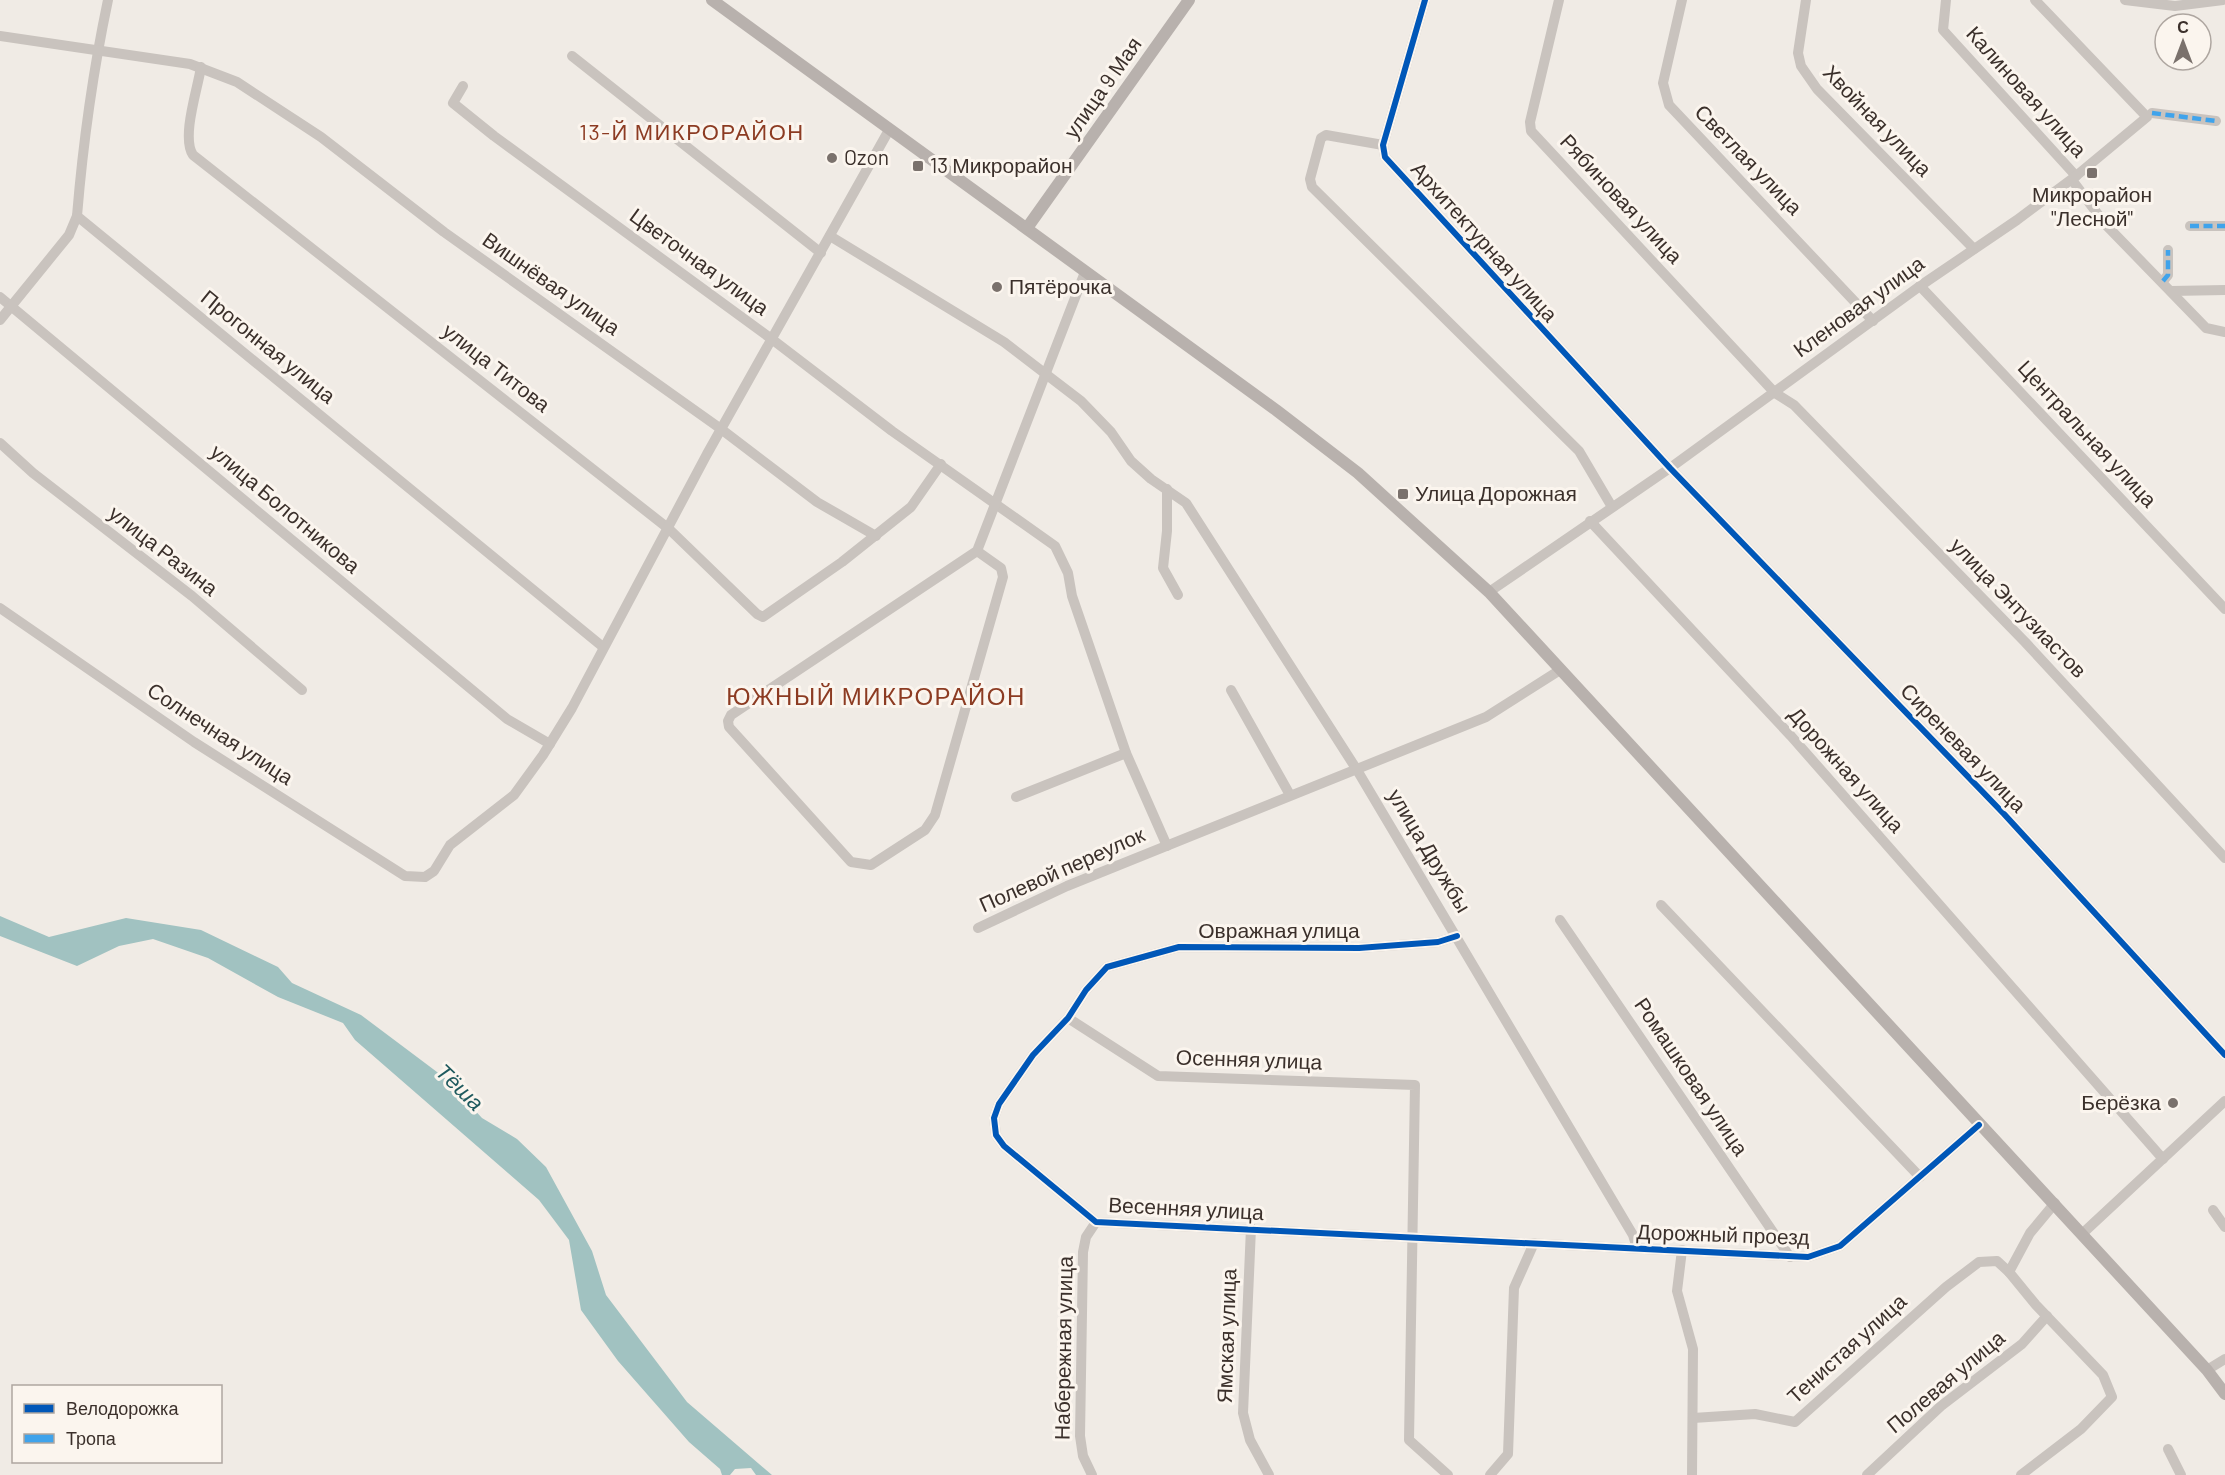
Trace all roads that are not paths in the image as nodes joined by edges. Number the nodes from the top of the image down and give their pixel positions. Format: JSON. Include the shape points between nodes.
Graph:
{"nodes":[{"id":1,"x":108,"y":0,"type":"edge"},
{"id":2,"x":712,"y":0,"type":"edge"},
{"id":3,"x":1189,"y":0,"type":"edge"},
{"id":4,"x":1425,"y":0,"type":"edge"},
{"id":5,"x":1559,"y":0,"type":"edge"},
{"id":6,"x":1682,"y":0,"type":"edge"},
{"id":7,"x":1806,"y":0,"type":"edge"},
{"id":8,"x":1946,"y":0,"type":"edge"},
{"id":9,"x":2035,"y":0,"type":"edge"},
{"id":10,"x":2126,"y":0,"type":"edge"},
{"id":11,"x":2223,"y":0,"type":"edge"},
{"id":12,"x":0,"y":36,"type":"edge"},
{"id":13,"x":98,"y":50,"type":"junction"},
{"id":14,"x":572,"y":56,"type":"dead end"},
{"id":15,"x":201,"y":67,"type":"junction"},
{"id":16,"x":463,"y":86,"type":"dead end"},
{"id":17,"x":2149,"y":115,"type":"junction"},
{"id":18,"x":2216,"y":121,"type":"dead end"},
{"id":19,"x":889,"y":130,"type":"junction"},
{"id":20,"x":1383,"y":145,"type":"junction"},
{"id":21,"x":2074,"y":178,"type":"junction"},
{"id":22,"x":77,"y":216,"type":"junction"},
{"id":23,"x":2190,"y":226,"type":"dead end"},
{"id":24,"x":2225,"y":226,"type":"edge"},
{"id":25,"x":1027,"y":228,"type":"junction"},
{"id":26,"x":830,"y":236,"type":"junction"},
{"id":27,"x":1974,"y":249,"type":"junction"},
{"id":28,"x":2168,"y":250,"type":"dead end"},
{"id":29,"x":821,"y":253,"type":"junction"},
{"id":30,"x":1085,"y":272,"type":"junction"},
{"id":31,"x":2163,"y":281,"type":"junction"},
{"id":32,"x":1920,"y":286,"type":"junction"},
{"id":33,"x":2225,"y":290,"type":"edge"},
{"id":34,"x":2171,"y":291,"type":"junction"},
{"id":35,"x":0,"y":297,"type":"edge"},
{"id":36,"x":11,"y":306,"type":"junction"},
{"id":37,"x":0,"y":320,"type":"edge"},
{"id":38,"x":1874,"y":321,"type":"junction"},
{"id":39,"x":2225,"y":332,"type":"edge"},
{"id":40,"x":773,"y":340,"type":"junction"},
{"id":41,"x":1044,"y":374,"type":"junction"},
{"id":42,"x":1775,"y":393,"type":"junction"},
{"id":43,"x":721,"y":429,"type":"junction"},
{"id":44,"x":0,"y":443,"type":"edge"},
{"id":45,"x":941,"y":464,"type":"junction"},
{"id":46,"x":1670,"y":468,"type":"junction"},
{"id":47,"x":1167,"y":489,"type":"junction"},
{"id":48,"x":995,"y":505,"type":"junction"},
{"id":49,"x":1612,"y":507,"type":"junction"},
{"id":50,"x":1590,"y":522,"type":"junction"},
{"id":51,"x":669,"y":529,"type":"junction"},
{"id":52,"x":876,"y":536,"type":"junction"},
{"id":53,"x":977,"y":551,"type":"junction"},
{"id":54,"x":1489,"y":592,"type":"junction"},
{"id":55,"x":1178,"y":595,"type":"dead end"},
{"id":56,"x":0,"y":608,"type":"edge"},
{"id":57,"x":2225,"y":609,"type":"edge"},
{"id":58,"x":603,"y":647,"type":"junction"},
{"id":59,"x":1560,"y":670,"type":"junction"},
{"id":60,"x":302,"y":690,"type":"dead end"},
{"id":61,"x":1231,"y":690,"type":"dead end"},
{"id":62,"x":550,"y":744,"type":"junction"},
{"id":63,"x":1126,"y":753,"type":"junction"},
{"id":64,"x":1357,"y":770,"type":"junction"},
{"id":65,"x":1290,"y":795,"type":"junction"},
{"id":66,"x":1016,"y":797,"type":"dead end"},
{"id":67,"x":1167,"y":846,"type":"junction"},
{"id":68,"x":2225,"y":858,"type":"edge"},
{"id":69,"x":1660,"y":905,"type":"dead end"},
{"id":70,"x":1560,"y":920,"type":"dead end"},
{"id":71,"x":978,"y":928,"type":"dead end"},
{"id":72,"x":1457,"y":936,"type":"junction"},
{"id":73,"x":1068,"y":1018,"type":"junction"},
{"id":74,"x":2225,"y":1055,"type":"edge"},
{"id":75,"x":2225,"y":1101,"type":"edge"},
{"id":76,"x":1979,"y":1125,"type":"junction"},
{"id":77,"x":996,"y":1135,"type":"joint"},
{"id":78,"x":2163,"y":1159,"type":"junction"},
{"id":79,"x":1920,"y":1177,"type":"junction"},
{"id":80,"x":2055,"y":1203,"type":"junction"},
{"id":81,"x":2213,"y":1210,"type":"dead end"},
{"id":82,"x":1096,"y":1222,"type":"junction"},
{"id":83,"x":2225,"y":1227,"type":"edge"},
{"id":84,"x":1251,"y":1228,"type":"junction"},
{"id":85,"x":2083,"y":1233,"type":"junction"},
{"id":86,"x":1413,"y":1238,"type":"junction"},
{"id":87,"x":1534,"y":1243,"type":"junction"},
{"id":88,"x":1637,"y":1248,"type":"junction"},
{"id":89,"x":1682,"y":1250,"type":"junction"},
{"id":90,"x":1790,"y":1257,"type":"junction"},
{"id":91,"x":2009,"y":1272,"type":"junction"},
{"id":92,"x":2047,"y":1316,"type":"junction"},
{"id":93,"x":2225,"y":1359,"type":"edge"},
{"id":94,"x":2207,"y":1370,"type":"junction"},
{"id":95,"x":2225,"y":1394,"type":"edge"},
{"id":96,"x":1694,"y":1418,"type":"junction"},
{"id":97,"x":2168,"y":1449,"type":"dead end"},
{"id":98,"x":1092,"y":1475,"type":"edge"},
{"id":99,"x":1269,"y":1475,"type":"edge"},
{"id":100,"x":1448,"y":1475,"type":"edge"},
{"id":101,"x":1490,"y":1475,"type":"edge"},
{"id":102,"x":1692,"y":1475,"type":"edge"},
{"id":103,"x":1867,"y":1475,"type":"edge"},
{"id":104,"x":2021,"y":1475,"type":"edge"},
{"id":105,"x":2181,"y":1475,"type":"edge"}],
"edges":[{"from":1,"to":13,"type":"street"},
{"from":2,"to":19,"type":"main road"},
{"from":3,"to":25,"type":"main road","name":"улица 9 Мая"},
{"from":4,"to":20,"type":"street"},
{"from":5,"to":42,"type":"street","name":"Рябиновая улица","via":[[1531,131]]},
{"from":6,"to":38,"type":"street","name":"Светлая улица","via":[[1664,77],[1668,105]]},
{"from":7,"to":27,"type":"street","name":"Хвойная улица","via":[[1798,53],[1801,66],[1816,89]]},
{"from":8,"to":21,"type":"street","name":"Калиновая улица","via":[[1943,30]]},
{"from":9,"to":17,"type":"street"},
{"from":10,"to":11,"type":"street","via":[[2175,6]]},
{"from":12,"to":13,"type":"street","name":"Вишнёвая улица"},
{"from":13,"to":15,"type":"street","name":"Вишнёвая улица"},
{"from":13,"to":22,"type":"street"},
{"from":14,"to":29,"type":"street"},
{"from":15,"to":43,"type":"street","name":"Вишнёвая улица","via":[[237,82],[321,138]]},
{"from":15,"to":51,"type":"street","name":"улица Титова","via":[[189,131],[188,145],[193,155]]},
{"from":16,"to":40,"type":"street","name":"Цветочная улица","via":[[453,103]]},
{"from":17,"to":18,"type":"street"},
{"from":17,"to":21,"type":"street","name":"Кленовая улица"},
{"from":19,"to":25,"type":"main road"},
{"from":19,"to":26,"type":"street"},
{"from":20,"to":46,"type":"street","name":"Архитектурная улица","via":[[1385,157]]},
{"from":20,"to":49,"type":"street","via":[[1326,135],[1321,138],[1310,179],[1312,187],[1579,451]]},
{"from":21,"to":27,"type":"street","name":"Кленовая улица"},
{"from":21,"to":31,"type":"street","via":[[2106,225]]},
{"from":22,"to":36,"type":"street","via":[[69,235]]},
{"from":22,"to":58,"type":"street","name":"Прогонная улица"},
{"from":23,"to":24,"type":"street"},
{"from":25,"to":30,"type":"main road"},
{"from":26,"to":29,"type":"street"},
{"from":26,"to":41,"type":"street","name":"улица Дружбы","via":[[1004,342]]},
{"from":27,"to":32,"type":"street","name":"Кленовая улица"},
{"from":28,"to":31,"type":"street","via":[[2168,275]]},
{"from":29,"to":40,"type":"street"},
{"from":30,"to":41,"type":"street"},
{"from":30,"to":54,"type":"main road","via":[[1358,473]]},
{"from":31,"to":34,"type":"street"},
{"from":32,"to":38,"type":"street","name":"Кленовая улица"},
{"from":32,"to":57,"type":"street","name":"Центральная улица"},
{"from":33,"to":34,"type":"street"},
{"from":34,"to":39,"type":"street","via":[[2206,328]]},
{"from":35,"to":36,"type":"street","name":"улица Болотникова"},
{"from":36,"to":37,"type":"street"},
{"from":36,"to":62,"type":"street","name":"улица Болотникова","via":[[507,719]]},
{"from":38,"to":42,"type":"street","name":"Кленовая улица"},
{"from":40,"to":43,"type":"street"},
{"from":40,"to":45,"type":"street","name":"Цветочная улица","via":[[891,431]]},
{"from":41,"to":47,"type":"street","name":"улица Дружбы","via":[[1081,400],[1131,460]]},
{"from":41,"to":48,"type":"street"},
{"from":42,"to":46,"type":"street","name":"Кленовая улица"},
{"from":42,"to":68,"type":"street","name":"улица Энтузиастов","via":[[1794,405],[2025,642]]},
{"from":43,"to":51,"type":"street"},
{"from":43,"to":52,"type":"street","name":"Вишнёвая улица","via":[[817,502]]},
{"from":44,"to":60,"type":"street","name":"улица Разина","via":[[42,481],[192,596]]},
{"from":45,"to":48,"type":"street","name":"Цветочная улица"},
{"from":45,"to":52,"type":"street","via":[[911,507]]},
{"from":46,"to":49,"type":"street","name":"Кленовая улица"},
{"from":46,"to":74,"type":"street","name":"Сиреневая улица","via":[[2004,814]]},
{"from":47,"to":55,"type":"street","via":[[1163,568]]},
{"from":47,"to":64,"type":"street","name":"улица Дружбы","via":[[1186,502]]},
{"from":48,"to":53,"type":"street"},
{"from":48,"to":63,"type":"street","name":"Полевой переулок","via":[[1055,546],[1068,573],[1071,596]]},
{"from":49,"to":50,"type":"street","name":"Кленовая улица"},
{"from":50,"to":54,"type":"street","name":"Кленовая улица"},
{"from":50,"to":78,"type":"street","name":"Дорожная улица","via":[[1791,736]]},
{"from":51,"to":52,"type":"street","name":"улица Титова","via":[[757,614],[764,616]]},
{"from":51,"to":58,"type":"street"},
{"from":53,"to":53,"type":"street","via":[[1001,568],[1003,577],[935,815],[925,830],[871,865],[851,862],[728,721],[731,715]]},
{"from":54,"to":59,"type":"main road"},
{"from":56,"to":62,"type":"street","name":"Солнечная улица","via":[[194,742],[405,876],[425,877],[434,871],[450,845],[514,795]]},
{"from":58,"to":62,"type":"street"},
{"from":59,"to":64,"type":"street","via":[[1486,717]]},
{"from":59,"to":76,"type":"main road"},
{"from":61,"to":65,"type":"street"},
{"from":63,"to":66,"type":"street"},
{"from":63,"to":67,"type":"street","name":"Полевой переулок"},
{"from":64,"to":65,"type":"street"},
{"from":64,"to":72,"type":"street","name":"улица Дружбы"},
{"from":65,"to":67,"type":"street"},
{"from":67,"to":71,"type":"street","name":"Полевой переулок","via":[[1067,886]]},
{"from":69,"to":79,"type":"street"},
{"from":70,"to":90,"type":"street","name":"Ромашковая улица"},
{"from":72,"to":73,"type":"street","name":"Овражная улица","via":[[1438,942],[1347,948],[1179,947],[1107,967]]},
{"from":72,"to":88,"type":"street","name":"улица Дружбы","via":[[1634,1235]]},
{"from":73,"to":77,"type":"street","name":"Овражная улица","via":[[1033,1055],[999,1104],[994,1118]]},
{"from":73,"to":86,"type":"street","name":"Осенняя улица","via":[[1158,1076],[1412,1085]]},
{"from":75,"to":78,"type":"street"},
{"from":76,"to":79,"type":"street","name":"Дорожный проезд"},
{"from":76,"to":80,"type":"main road"},
{"from":77,"to":82,"type":"street","name":"Весенняя улица","via":[[1004,1146]]},
{"from":78,"to":85,"type":"street"},
{"from":79,"to":90,"type":"street","name":"Дорожный проезд","via":[[1840,1246],[1827,1253]]},
{"from":80,"to":85,"type":"main road"},
{"from":80,"to":91,"type":"street","via":[[2030,1233]]},
{"from":81,"to":83,"type":"street"},
{"from":82,"to":84,"type":"street","name":"Весенняя улица"},
{"from":82,"to":98,"type":"street","name":"Набережная улица","via":[[1086,1237],[1083,1252],[1080,1436],[1083,1456]]},
{"from":84,"to":86,"type":"street","name":"Весенняя улица"},
{"from":84,"to":99,"type":"street","name":"Ямская улица","via":[[1243,1413],[1250,1440]]},
{"from":85,"to":94,"type":"main road"},
{"from":86,"to":87,"type":"street","name":"Дорожный проезд"},
{"from":86,"to":100,"type":"street","via":[[1410,1442]]},
{"from":87,"to":88,"type":"street","name":"Дорожный проезд"},
{"from":87,"to":101,"type":"street","via":[[1515,1288],[1508,1454]]},
{"from":88,"to":89,"type":"street","name":"Дорожный проезд"},
{"from":89,"to":90,"type":"street","name":"Дорожный проезд"},
{"from":89,"to":96,"type":"street","via":[[1677,1291],[1693,1349]]},
{"from":91,"to":92,"type":"street"},
{"from":91,"to":96,"type":"street","name":"Тенистая улица","via":[[1997,1261],[1979,1262],[1795,1422],[1755,1413]]},
{"from":92,"to":103,"type":"street","name":"Полевая улица","via":[[2022,1344],[1941,1406]]},
{"from":92,"to":104,"type":"street","via":[[2103,1375],[2112,1397],[2081,1429]]},
{"from":93,"to":94,"type":"street"},
{"from":94,"to":95,"type":"main road"},
{"from":96,"to":102,"type":"street"},
{"from":97,"to":105,"type":"street"}]}
